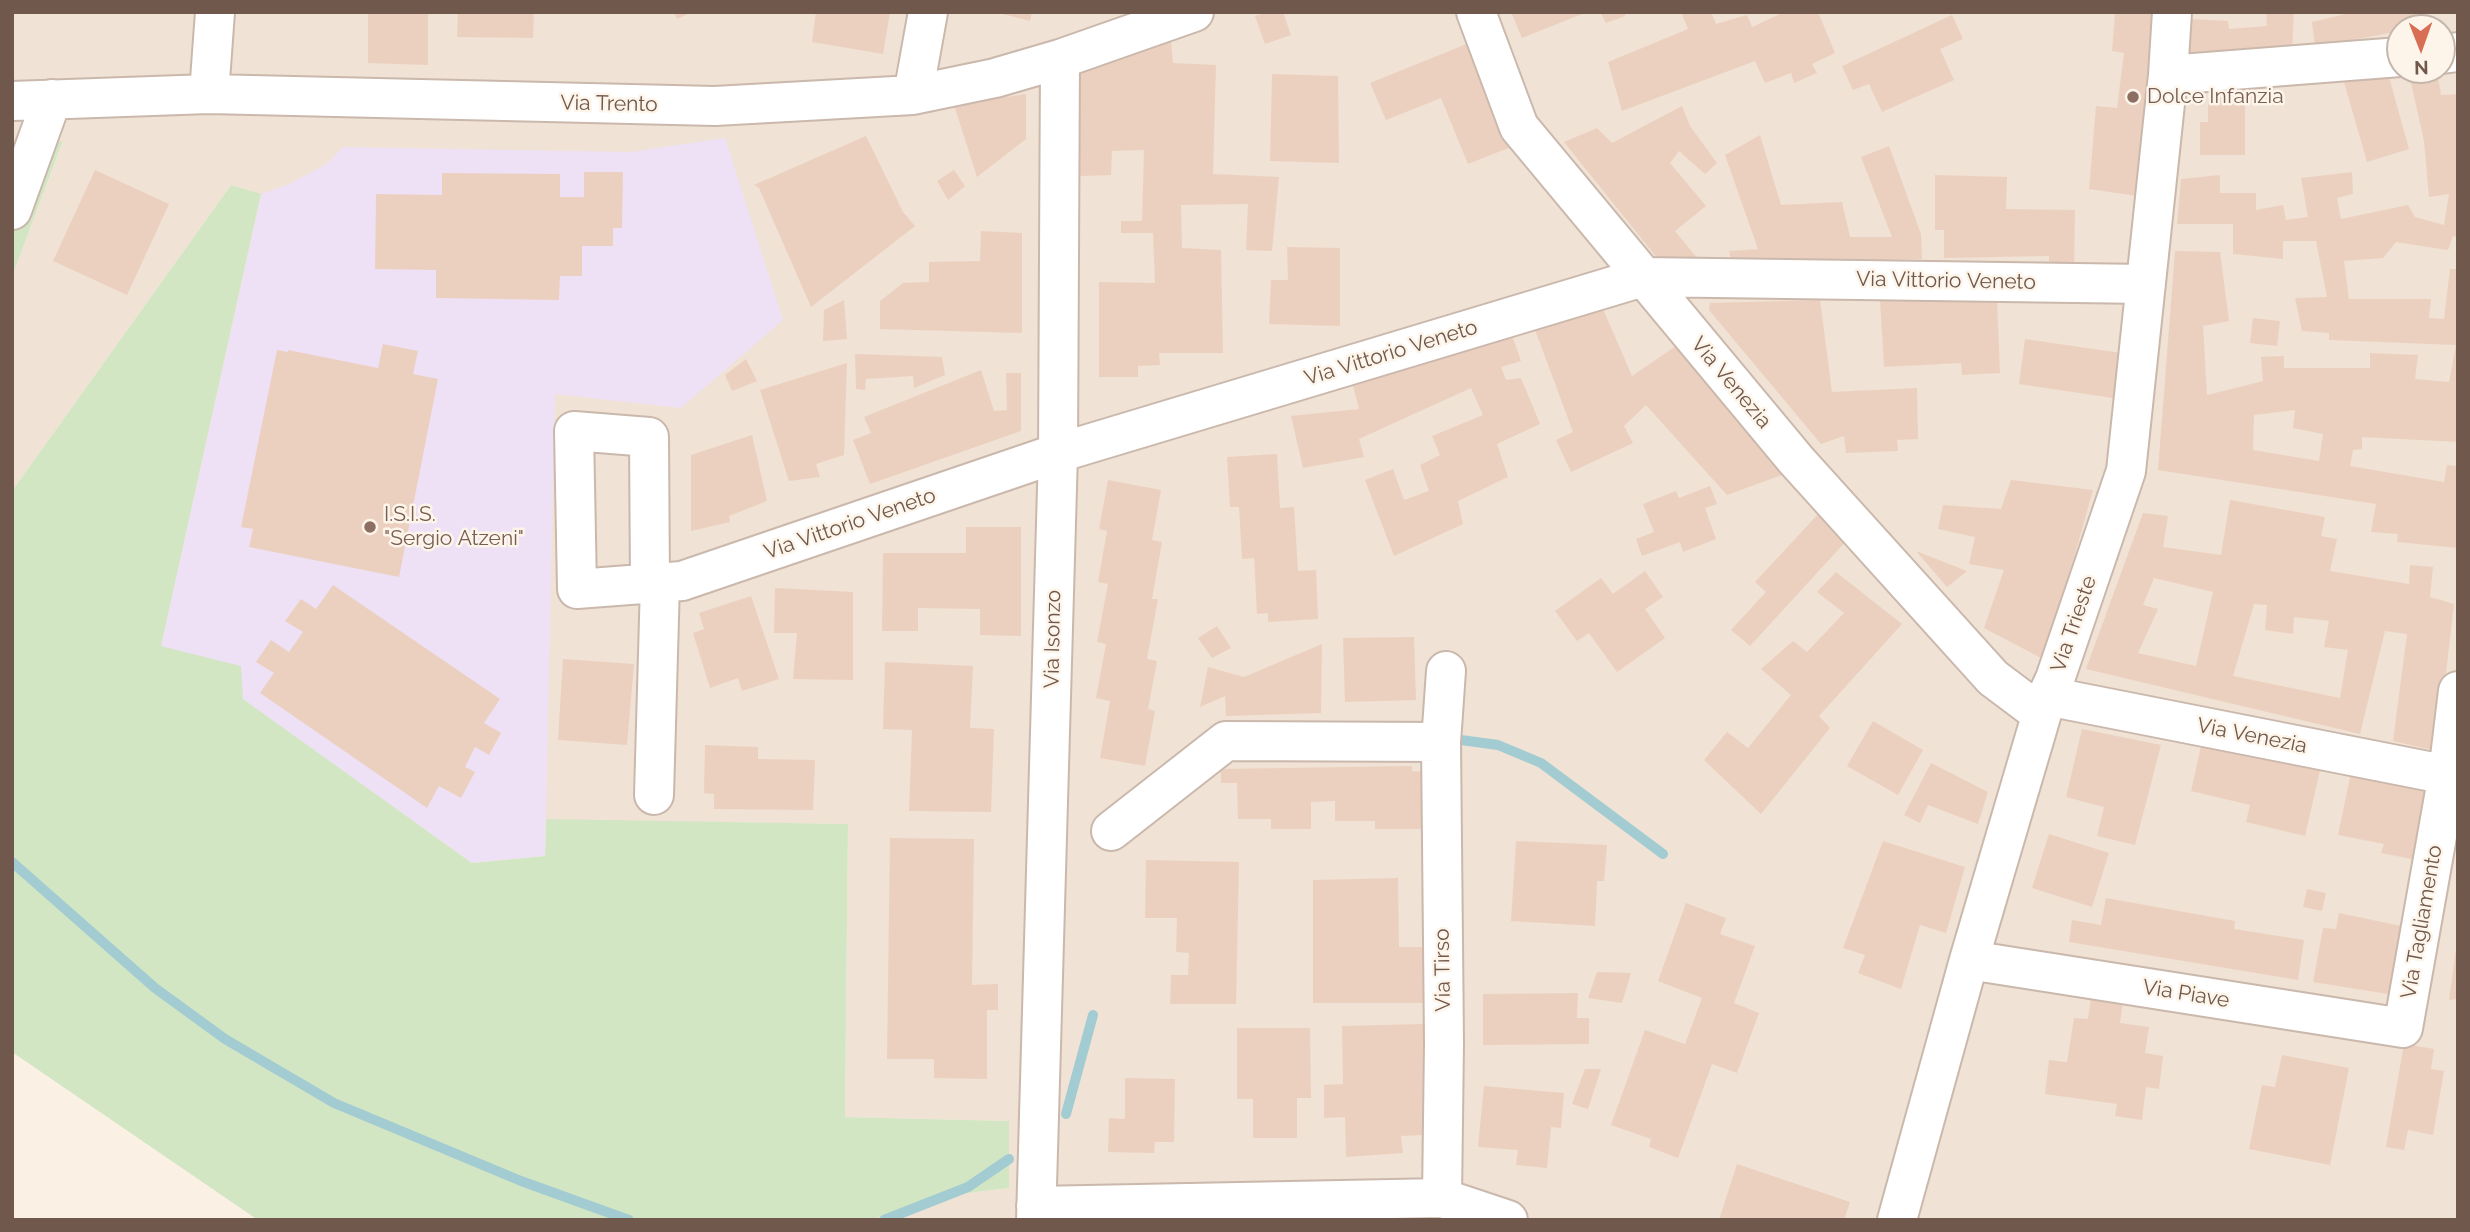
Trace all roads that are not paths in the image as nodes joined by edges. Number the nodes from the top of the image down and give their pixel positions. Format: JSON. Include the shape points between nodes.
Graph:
{"nodes":[{"id":1,"x":215,"y":12,"type":"edge"},
{"id":2,"x":928,"y":12,"type":"edge"},
{"id":3,"x":1194,"y":12,"type":"edge"},
{"id":4,"x":1476,"y":12,"type":"edge"},
{"id":5,"x":2172,"y":12,"type":"edge"},
{"id":6,"x":2386,"y":58,"type":"edge"},
{"id":7,"x":1060,"y":59,"type":"junction"},
{"id":8,"x":2168,"y":75,"type":"junction"},
{"id":9,"x":209,"y":94,"type":"junction"},
{"id":10,"x":913,"y":95,"type":"junction"},
{"id":11,"x":52,"y":99,"type":"junction"},
{"id":12,"x":12,"y":101,"type":"edge"},
{"id":13,"x":12,"y":210,"type":"edge"},
{"id":14,"x":1643,"y":277,"type":"junction"},
{"id":15,"x":2146,"y":284,"type":"junction"},
{"id":16,"x":1058,"y":453,"type":"junction"},
{"id":17,"x":1446,"y":671,"type":"dead end"},
{"id":18,"x":2458,"y":691,"type":"edge"},
{"id":19,"x":2044,"y":705,"type":"junction"},
{"id":20,"x":1441,"y":742,"type":"junction"},
{"id":21,"x":2453,"y":775,"type":"edge"},
{"id":22,"x":654,"y":795,"type":"dead end"},
{"id":23,"x":1111,"y":831,"type":"dead end"},
{"id":24,"x":1969,"y":960,"type":"junction"},
{"id":25,"x":2403,"y":1028,"type":"joint"},
{"id":26,"x":1442,"y":1198,"type":"junction"},
{"id":27,"x":1036,"y":1213,"type":"edge"},
{"id":28,"x":1508,"y":1220,"type":"edge"},
{"id":29,"x":1897,"y":1220,"type":"edge"}],
"edges":[{"from":1,"to":9,"type":"street"},
{"from":2,"to":10,"type":"street"},
{"from":3,"to":7,"type":"street","name":"Via Trento"},
{"from":4,"to":14,"type":"street","name":"Via Venezia","via":[[1519,127]]},
{"from":5,"to":8,"type":"street","name":"Via Trieste"},
{"from":6,"to":8,"type":"street"},
{"from":7,"to":10,"type":"street","name":"Via Trento"},
{"from":7,"to":16,"type":"street","name":"Via Isonzo"},
{"from":8,"to":15,"type":"street","name":"Via Trieste"},
{"from":9,"to":10,"type":"street","name":"Via Trento","via":[[715,106]]},
{"from":9,"to":11,"type":"street","name":"Via Trento"},
{"from":11,"to":12,"type":"street","name":"Via Trento"},
{"from":11,"to":13,"type":"street"},
{"from":14,"to":15,"type":"street","name":"Via Vittorio Veneto"},
{"from":14,"to":16,"type":"street","name":"Via Vittorio Veneto"},
{"from":14,"to":19,"type":"street","name":"Via Venezia","via":[[1796,460],[1993,678]]},
{"from":15,"to":19,"type":"street","name":"Via Trieste","via":[[2126,471]]},
{"from":16,"to":22,"type":"street","name":"Via Vittorio Veneto","via":[[682,581],[655,583]]},
{"from":16,"to":27,"type":"street","name":"Via Isonzo"},
{"from":17,"to":20,"type":"street","name":"Via Tirso"},
{"from":18,"to":21,"type":"street","name":"Via Tagliamento"},
{"from":19,"to":21,"type":"street","name":"Via Venezia"},
{"from":19,"to":24,"type":"street","name":"Via Trieste"},
{"from":20,"to":23,"type":"street","via":[[1226,741]]},
{"from":20,"to":26,"type":"street","name":"Via Tirso"},
{"from":21,"to":25,"type":"street","name":"Via Tagliamento"},
{"from":24,"to":25,"type":"street","name":"Via Piave"},
{"from":24,"to":29,"type":"street","name":"Via Trieste"},
{"from":26,"to":27,"type":"street"},
{"from":26,"to":28,"type":"street"}]}
